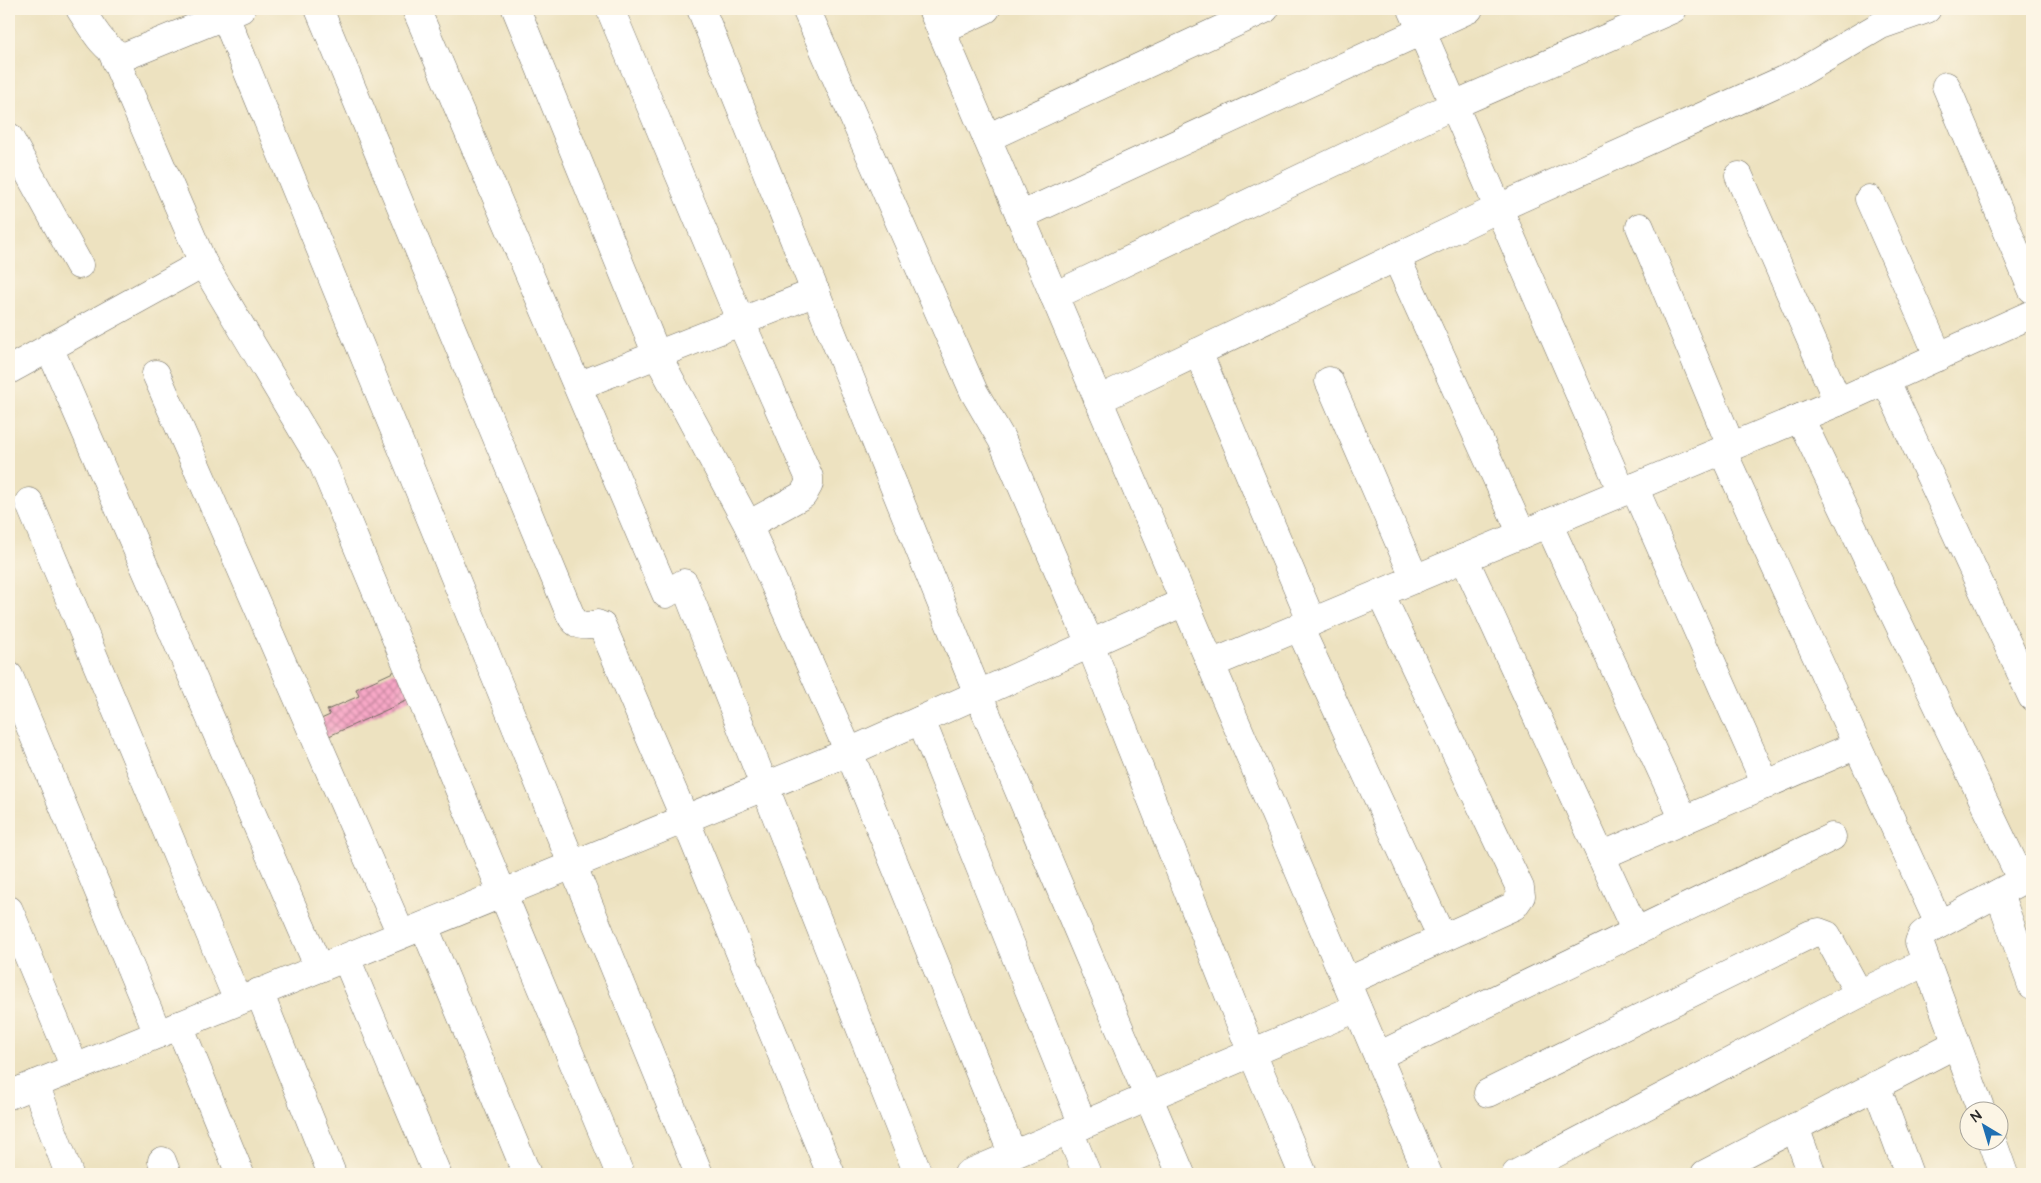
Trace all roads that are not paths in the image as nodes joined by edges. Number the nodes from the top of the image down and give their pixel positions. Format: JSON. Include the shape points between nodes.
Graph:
{"nodes":[{"id":1,"x":80,"y":9,"type":"edge"},
{"id":2,"x":319,"y":9,"type":"edge"},
{"id":3,"x":416,"y":9,"type":"edge"},
{"id":4,"x":516,"y":9,"type":"edge"},
{"id":5,"x":610,"y":9,"type":"edge"},
{"id":6,"x":701,"y":9,"type":"edge"},
{"id":7,"x":806,"y":9,"type":"edge"},
{"id":8,"x":986,"y":9,"type":"edge"},
{"id":9,"x":1265,"y":9,"type":"edge"},
{"id":10,"x":1469,"y":9,"type":"edge"},
{"id":11,"x":1673,"y":9,"type":"edge"},
{"id":12,"x":1927,"y":9,"type":"edge"},
{"id":13,"x":233,"y":12,"type":"edge"},
{"id":14,"x":937,"y":19,"type":"edge"},
{"id":15,"x":1416,"y":19,"type":"edge"},
{"id":16,"x":112,"y":52,"type":"junction"},
{"id":17,"x":1946,"y":86,"type":"dead end"},
{"id":18,"x":1454,"y":105,"type":"junction"},
{"id":19,"x":9,"y":137,"type":"edge"},
{"id":20,"x":987,"y":138,"type":"junction"},
{"id":21,"x":1739,"y":176,"type":"dead end"},
{"id":22,"x":1869,"y":199,"type":"dead end"},
{"id":23,"x":1498,"y":208,"type":"junction"},
{"id":24,"x":1020,"y":216,"type":"junction"},
{"id":25,"x":1640,"y":227,"type":"dead end"},
{"id":26,"x":1396,"y":257,"type":"junction"},
{"id":27,"x":203,"y":262,"type":"junction"},
{"id":28,"x":79,"y":265,"type":"dead end"},
{"id":29,"x":2032,"y":288,"type":"edge"},
{"id":30,"x":816,"y":292,"type":"junction"},
{"id":31,"x":1054,"y":296,"type":"junction"},
{"id":32,"x":2032,"y":314,"type":"edge"},
{"id":33,"x":741,"y":322,"type":"junction"},
{"id":34,"x":49,"y":347,"type":"junction"},
{"id":35,"x":1198,"y":352,"type":"junction"},
{"id":36,"x":657,"y":355,"type":"junction"},
{"id":37,"x":1939,"y":357,"type":"junction"},
{"id":38,"x":9,"y":370,"type":"edge"},
{"id":39,"x":156,"y":374,"type":"dead end"},
{"id":40,"x":1329,"y":381,"type":"dead end"},
{"id":41,"x":1886,"y":381,"type":"junction"},
{"id":42,"x":578,"y":386,"type":"junction"},
{"id":43,"x":1098,"y":400,"type":"junction"},
{"id":44,"x":1838,"y":402,"type":"junction"},
{"id":45,"x":1800,"y":418,"type":"junction"},
{"id":46,"x":1726,"y":448,"type":"junction"},
{"id":47,"x":1628,"y":489,"type":"junction"},
{"id":48,"x":29,"y":502,"type":"dead end"},
{"id":49,"x":1548,"y":523,"type":"junction"},
{"id":50,"x":748,"y":525,"type":"junction"},
{"id":51,"x":1522,"y":534,"type":"junction"},
{"id":52,"x":1464,"y":558,"type":"junction"},
{"id":53,"x":1415,"y":579,"type":"junction"},
{"id":54,"x":1380,"y":593,"type":"junction"},
{"id":55,"x":1184,"y":602,"type":"junction"},
{"id":56,"x":1306,"y":624,"type":"junction"},
{"id":57,"x":1090,"y":644,"type":"junction"},
{"id":58,"x":1211,"y":664,"type":"junction"},
{"id":59,"x":9,"y":676,"type":"edge"},
{"id":60,"x":978,"y":694,"type":"junction"},
{"id":61,"x":2032,"y":697,"type":"edge"},
{"id":62,"x":921,"y":720,"type":"junction"},
{"id":63,"x":1857,"y":745,"type":"junction"},
{"id":64,"x":849,"y":752,"type":"junction"},
{"id":65,"x":1766,"y":785,"type":"junction"},
{"id":66,"x":765,"y":786,"type":"junction"},
{"id":67,"x":685,"y":819,"type":"junction"},
{"id":68,"x":1684,"y":820,"type":"junction"},
{"id":69,"x":1832,"y":837,"type":"dead end"},
{"id":70,"x":1601,"y":856,"type":"junction"},
{"id":71,"x":573,"y":864,"type":"junction"},
{"id":72,"x":2018,"y":883,"type":"edge"},
{"id":73,"x":504,"y":893,"type":"junction"},
{"id":74,"x":9,"y":910,"type":"edge"},
{"id":75,"x":1939,"y":924,"type":"junction"},
{"id":76,"x":412,"y":930,"type":"junction"},
{"id":77,"x":1636,"y":932,"type":"junction"},
{"id":78,"x":1442,"y":938,"type":"junction"},
{"id":79,"x":346,"y":958,"type":"junction"},
{"id":80,"x":1926,"y":962,"type":"junction"},
{"id":81,"x":320,"y":968,"type":"junction"},
{"id":82,"x":1346,"y":982,"type":"junction"},
{"id":83,"x":2032,"y":986,"type":"edge"},
{"id":84,"x":1859,"y":994,"type":"junction"},
{"id":85,"x":249,"y":997,"type":"junction"},
{"id":86,"x":1357,"y":1008,"type":"junction"},
{"id":87,"x":168,"y":1030,"type":"junction"},
{"id":88,"x":1956,"y":1044,"type":"junction"},
{"id":89,"x":1252,"y":1052,"type":"junction"},
{"id":90,"x":1378,"y":1056,"type":"junction"},
{"id":91,"x":75,"y":1068,"type":"junction"},
{"id":92,"x":35,"y":1084,"type":"junction"},
{"id":93,"x":1876,"y":1085,"type":"junction"},
{"id":94,"x":1488,"y":1093,"type":"dead end"},
{"id":95,"x":9,"y":1094,"type":"edge"},
{"id":96,"x":1150,"y":1096,"type":"junction"},
{"id":97,"x":1977,"y":1100,"type":"edge"},
{"id":98,"x":1795,"y":1127,"type":"junction"},
{"id":99,"x":1076,"y":1128,"type":"junction"},
{"id":100,"x":1996,"y":1150,"type":"edge"},
{"id":101,"x":1013,"y":1155,"type":"junction"},
{"id":102,"x":981,"y":1172,"type":"edge"},
{"id":103,"x":1712,"y":1173,"type":"edge"},
{"id":104,"x":69,"y":1174,"type":"edge"},
{"id":105,"x":240,"y":1174,"type":"edge"},
{"id":106,"x":332,"y":1174,"type":"edge"},
{"id":107,"x":437,"y":1174,"type":"edge"},
{"id":108,"x":527,"y":1174,"type":"edge"},
{"id":109,"x":620,"y":1174,"type":"edge"},
{"id":110,"x":699,"y":1174,"type":"edge"},
{"id":111,"x":831,"y":1174,"type":"edge"},
{"id":112,"x":918,"y":1174,"type":"edge"},
{"id":113,"x":1087,"y":1174,"type":"edge"},
{"id":114,"x":1181,"y":1174,"type":"edge"},
{"id":115,"x":1303,"y":1174,"type":"edge"},
{"id":116,"x":1428,"y":1174,"type":"edge"},
{"id":117,"x":1516,"y":1174,"type":"edge"},
{"id":118,"x":1812,"y":1174,"type":"edge"},
{"id":119,"x":1909,"y":1174,"type":"edge"},
{"id":120,"x":2004,"y":1174,"type":"edge"}],
"edges":[{"from":1,"to":16,"type":"street"},
{"from":2,"to":67,"type":"street","via":[[570,614],[578,624],[586,627],[602,626]]},
{"from":3,"to":42,"type":"street"},
{"from":4,"to":36,"type":"street"},
{"from":5,"to":33,"type":"street"},
{"from":6,"to":30,"type":"street"},
{"from":7,"to":57,"type":"street","via":[[974,392],[1002,440]]},
{"from":8,"to":14,"type":"street"},
{"from":9,"to":20,"type":"street"},
{"from":10,"to":15,"type":"street"},
{"from":11,"to":18,"type":"street"},
{"from":12,"to":23,"type":"street","via":[[1881,26],[1801,72]]},
{"from":13,"to":16,"type":"street","via":[[131,55],[123,57]]},
{"from":13,"to":71,"type":"street"},
{"from":14,"to":20,"type":"street"},
{"from":15,"to":18,"type":"street"},
{"from":15,"to":24,"type":"street"},
{"from":16,"to":27,"type":"street"},
{"from":17,"to":29,"type":"street"},
{"from":18,"to":23,"type":"street"},
{"from":18,"to":31,"type":"street"},
{"from":19,"to":28,"type":"street"},
{"from":20,"to":24,"type":"street"},
{"from":21,"to":44,"type":"street"},
{"from":22,"to":37,"type":"street"},
{"from":23,"to":26,"type":"street"},
{"from":23,"to":47,"type":"street"},
{"from":24,"to":31,"type":"street"},
{"from":25,"to":46,"type":"street"},
{"from":26,"to":35,"type":"street"},
{"from":26,"to":51,"type":"street"},
{"from":27,"to":34,"type":"street"},
{"from":27,"to":73,"type":"street","via":[[323,464]]},
{"from":30,"to":33,"type":"street"},
{"from":30,"to":60,"type":"street"},
{"from":31,"to":43,"type":"street"},
{"from":32,"to":37,"type":"street"},
{"from":33,"to":36,"type":"street"},
{"from":33,"to":50,"type":"street","via":[[809,476],[803,495]]},
{"from":34,"to":38,"type":"street"},
{"from":34,"to":81,"type":"street"},
{"from":35,"to":43,"type":"street"},
{"from":35,"to":56,"type":"street"},
{"from":36,"to":42,"type":"street"},
{"from":36,"to":50,"type":"street"},
{"from":37,"to":41,"type":"street"},
{"from":39,"to":76,"type":"street"},
{"from":40,"to":53,"type":"street"},
{"from":41,"to":44,"type":"street"},
{"from":41,"to":61,"type":"street"},
{"from":42,"to":66,"type":"street","via":[[666,594],[684,583]]},
{"from":43,"to":55,"type":"street"},
{"from":44,"to":45,"type":"street"},
{"from":45,"to":46,"type":"street"},
{"from":45,"to":72,"type":"street"},
{"from":46,"to":47,"type":"street"},
{"from":46,"to":63,"type":"street"},
{"from":47,"to":49,"type":"street"},
{"from":47,"to":65,"type":"street"},
{"from":48,"to":85,"type":"street"},
{"from":49,"to":51,"type":"street"},
{"from":49,"to":68,"type":"street"},
{"from":50,"to":64,"type":"street"},
{"from":51,"to":52,"type":"street"},
{"from":52,"to":53,"type":"street"},
{"from":52,"to":70,"type":"street"},
{"from":53,"to":54,"type":"street"},
{"from":54,"to":56,"type":"street"},
{"from":54,"to":78,"type":"street","via":[[1520,888],[1521,896],[1514,906]]},
{"from":55,"to":57,"type":"street"},
{"from":55,"to":58,"type":"street"},
{"from":56,"to":58,"type":"street"},
{"from":56,"to":78,"type":"street"},
{"from":57,"to":60,"type":"street"},
{"from":57,"to":89,"type":"street"},
{"from":58,"to":82,"type":"street"},
{"from":59,"to":87,"type":"street"},
{"from":60,"to":62,"type":"street"},
{"from":60,"to":96,"type":"street"},
{"from":62,"to":64,"type":"street"},
{"from":62,"to":99,"type":"street"},
{"from":63,"to":65,"type":"street"},
{"from":63,"to":75,"type":"street"},
{"from":64,"to":66,"type":"street"},
{"from":64,"to":101,"type":"street"},
{"from":65,"to":68,"type":"street"},
{"from":66,"to":67,"type":"street"},
{"from":66,"to":112,"type":"street"},
{"from":67,"to":71,"type":"street"},
{"from":67,"to":111,"type":"street"},
{"from":68,"to":70,"type":"street"},
{"from":69,"to":77,"type":"street"},
{"from":70,"to":77,"type":"street"},
{"from":71,"to":73,"type":"street"},
{"from":71,"to":110,"type":"street"},
{"from":72,"to":75,"type":"street"},
{"from":72,"to":83,"type":"street"},
{"from":73,"to":76,"type":"street"},
{"from":73,"to":109,"type":"street"},
{"from":74,"to":91,"type":"street"},
{"from":75,"to":80,"type":"street","via":[[1927,930],[1919,942]]},
{"from":76,"to":79,"type":"street"},
{"from":76,"to":108,"type":"street"},
{"from":77,"to":90,"type":"street"},
{"from":78,"to":82,"type":"street"},
{"from":79,"to":81,"type":"street"},
{"from":79,"to":107,"type":"street"},
{"from":80,"to":84,"type":"street"},
{"from":80,"to":88,"type":"street"},
{"from":81,"to":85,"type":"street"},
{"from":82,"to":86,"type":"street"},
{"from":84,"to":94,"type":"street","via":[[1827,935],[1811,934]]},
{"from":84,"to":117,"type":"street"},
{"from":85,"to":87,"type":"street"},
{"from":85,"to":106,"type":"street"},
{"from":86,"to":89,"type":"street"},
{"from":86,"to":90,"type":"street"},
{"from":87,"to":91,"type":"street"},
{"from":87,"to":105,"type":"street"},
{"from":88,"to":93,"type":"street"},
{"from":88,"to":97,"type":"street"},
{"from":89,"to":96,"type":"street"},
{"from":89,"to":115,"type":"street"},
{"from":90,"to":116,"type":"street"},
{"from":91,"to":92,"type":"street"},
{"from":92,"to":95,"type":"street"},
{"from":92,"to":104,"type":"street"},
{"from":93,"to":98,"type":"street"},
{"from":93,"to":119,"type":"street"},
{"from":96,"to":99,"type":"street"},
{"from":96,"to":114,"type":"street"},
{"from":98,"to":103,"type":"street"},
{"from":98,"to":118,"type":"street"},
{"from":99,"to":101,"type":"street"},
{"from":99,"to":113,"type":"street"},
{"from":100,"to":120,"type":"street"},
{"from":101,"to":102,"type":"street"}]}
